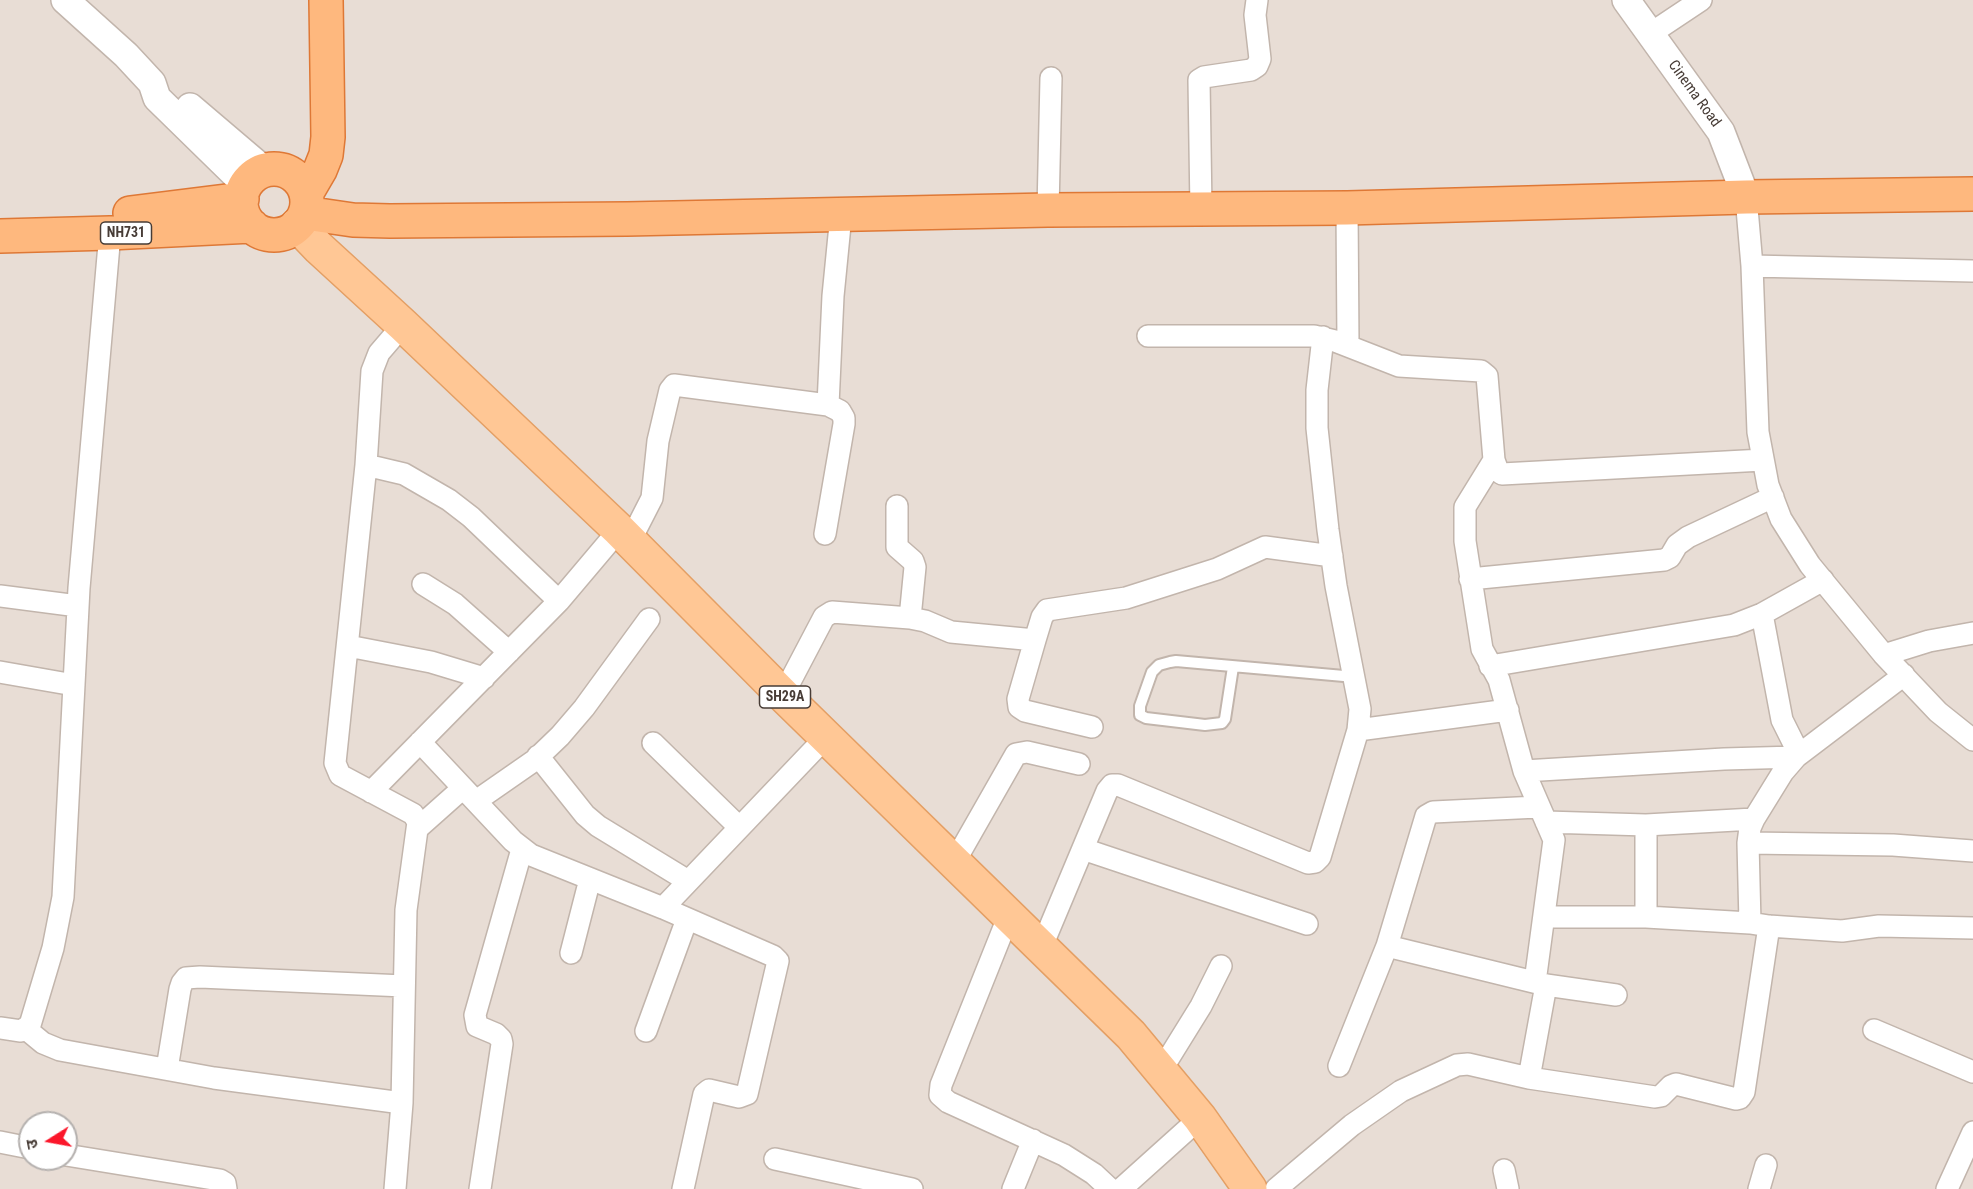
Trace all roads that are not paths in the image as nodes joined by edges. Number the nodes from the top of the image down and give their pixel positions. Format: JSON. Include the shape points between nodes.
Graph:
{"nodes":[{"id":1,"x":65,"y":0,"type":"edge"},
{"id":2,"x":311,"y":0,"type":"edge"},
{"id":3,"x":326,"y":0,"type":"edge"},
{"id":4,"x":1257,"y":0,"type":"edge"},
{"id":5,"x":1626,"y":0,"type":"edge"},
{"id":6,"x":1701,"y":0,"type":"edge"},
{"id":7,"x":1650,"y":34,"type":"junction"},
{"id":8,"x":1051,"y":78,"type":"dead end"},
{"id":9,"x":1973,"y":194,"type":"edge"},
{"id":10,"x":251,"y":195,"type":"junction"},
{"id":11,"x":1746,"y":197,"type":"junction"},
{"id":12,"x":301,"y":202,"type":"junction"},
{"id":13,"x":1347,"y":207,"type":"junction"},
{"id":14,"x":1048,"y":210,"type":"junction"},
{"id":15,"x":1201,"y":210,"type":"junction"},
{"id":16,"x":842,"y":215,"type":"junction"},
{"id":17,"x":0,"y":221,"type":"edge"},
{"id":18,"x":110,"y":233,"type":"junction"},
{"id":19,"x":0,"y":236,"type":"edge"},
{"id":20,"x":1752,"y":266,"type":"junction"},
{"id":21,"x":1973,"y":271,"type":"edge"},
{"id":22,"x":403,"y":325,"type":"junction"},
{"id":23,"x":1148,"y":336,"type":"dead end"},
{"id":24,"x":1323,"y":337,"type":"junction"},
{"id":25,"x":1348,"y":345,"type":"junction"},
{"id":26,"x":828,"y":405,"type":"junction"},
{"id":27,"x":1494,"y":460,"type":"junction"},
{"id":28,"x":1763,"y":460,"type":"junction"},
{"id":29,"x":366,"y":465,"type":"junction"},
{"id":30,"x":1773,"y":497,"type":"junction"},
{"id":31,"x":897,"y":506,"type":"dead end"},
{"id":32,"x":825,"y":534,"type":"dead end"},
{"id":33,"x":625,"y":536,"type":"junction"},
{"id":34,"x":1332,"y":556,"type":"junction"},
{"id":35,"x":1470,"y":579,"type":"junction"},
{"id":36,"x":1823,"y":580,"type":"junction"},
{"id":37,"x":423,"y":584,"type":"dead end"},
{"id":38,"x":0,"y":596,"type":"edge"},
{"id":39,"x":559,"y":601,"type":"junction"},
{"id":40,"x":78,"y":606,"type":"junction"},
{"id":41,"x":1762,"y":614,"type":"junction"},
{"id":42,"x":910,"y":618,"type":"junction"},
{"id":43,"x":649,"y":619,"type":"dead end"},
{"id":44,"x":1973,"y":633,"type":"edge"},
{"id":45,"x":1035,"y":640,"type":"junction"},
{"id":46,"x":348,"y":645,"type":"junction"},
{"id":47,"x":509,"y":652,"type":"junction"},
{"id":48,"x":1884,"y":655,"type":"junction"},
{"id":49,"x":1490,"y":666,"type":"junction"},
{"id":50,"x":1233,"y":667,"type":"junction"},
{"id":51,"x":0,"y":672,"type":"edge"},
{"id":52,"x":1904,"y":675,"type":"junction"},
{"id":53,"x":1355,"y":677,"type":"junction"},
{"id":54,"x":484,"y":678,"type":"junction"},
{"id":55,"x":74,"y":685,"type":"junction"},
{"id":56,"x":783,"y":695,"type":"junction"},
{"id":57,"x":1508,"y":710,"type":"junction"},
{"id":58,"x":1092,"y":727,"type":"dead end"},
{"id":59,"x":1358,"y":730,"type":"junction"},
{"id":60,"x":826,"y":737,"type":"junction"},
{"id":61,"x":1973,"y":740,"type":"edge"},
{"id":62,"x":420,"y":742,"type":"junction"},
{"id":63,"x":652,"y":743,"type":"dead end"},
{"id":64,"x":538,"y":756,"type":"junction"},
{"id":65,"x":1798,"y":756,"type":"junction"},
{"id":66,"x":1079,"y":764,"type":"dead end"},
{"id":67,"x":1524,"y":771,"type":"junction"},
{"id":68,"x":372,"y":792,"type":"junction"},
{"id":69,"x":470,"y":795,"type":"junction"},
{"id":70,"x":1542,"y":814,"type":"junction"},
{"id":71,"x":1754,"y":819,"type":"junction"},
{"id":72,"x":1646,"y":825,"type":"junction"},
{"id":73,"x":739,"y":826,"type":"junction"},
{"id":74,"x":418,"y":828,"type":"junction"},
{"id":75,"x":1748,"y":843,"type":"junction"},
{"id":76,"x":522,"y":849,"type":"junction"},
{"id":77,"x":1083,"y":849,"type":"junction"},
{"id":78,"x":1973,"y":851,"type":"edge"},
{"id":79,"x":955,"y":861,"type":"junction"},
{"id":80,"x":590,"y":879,"type":"junction"},
{"id":81,"x":688,"y":881,"type":"junction"},
{"id":82,"x":663,"y":908,"type":"junction"},
{"id":83,"x":1009,"y":915,"type":"junction"},
{"id":84,"x":1544,"y":917,"type":"junction"},
{"id":85,"x":1646,"y":917,"type":"junction"},
{"id":86,"x":687,"y":919,"type":"junction"},
{"id":87,"x":1307,"y":924,"type":"dead end"},
{"id":88,"x":1759,"y":924,"type":"junction"},
{"id":89,"x":1973,"y":928,"type":"edge"},
{"id":90,"x":1042,"y":945,"type":"junction"},
{"id":91,"x":1387,"y":946,"type":"junction"},
{"id":92,"x":571,"y":953,"type":"dead end"},
{"id":93,"x":1221,"y":966,"type":"dead end"},
{"id":94,"x":1540,"y":983,"type":"junction"},
{"id":95,"x":404,"y":986,"type":"junction"},
{"id":96,"x":1616,"y":995,"type":"dead end"},
{"id":97,"x":0,"y":1029,"type":"edge"},
{"id":98,"x":26,"y":1029,"type":"junction"},
{"id":99,"x":1874,"y":1030,"type":"dead end"},
{"id":100,"x":646,"y":1031,"type":"dead end"},
{"id":101,"x":1339,"y":1066,"type":"dead end"},
{"id":102,"x":168,"y":1069,"type":"junction"},
{"id":103,"x":1161,"y":1069,"type":"junction"},
{"id":104,"x":1973,"y":1072,"type":"edge"},
{"id":105,"x":1529,"y":1078,"type":"junction"},
{"id":106,"x":402,"y":1103,"type":"junction"},
{"id":107,"x":1200,"y":1118,"type":"junction"},
{"id":108,"x":1972,"y":1135,"type":"edge"},
{"id":109,"x":1033,"y":1140,"type":"junction"},
{"id":110,"x":0,"y":1142,"type":"edge"},
{"id":111,"x":18,"y":1146,"type":"edge"},
{"id":112,"x":78,"y":1157,"type":"edge"},
{"id":113,"x":775,"y":1159,"type":"dead end"},
{"id":114,"x":1766,"y":1165,"type":"dead end"},
{"id":115,"x":1952,"y":1188,"type":"edge"},
{"id":116,"x":226,"y":1189,"type":"edge"},
{"id":117,"x":395,"y":1189,"type":"edge"},
{"id":118,"x":480,"y":1189,"type":"edge"},
{"id":119,"x":683,"y":1189,"type":"edge"},
{"id":120,"x":908,"y":1189,"type":"edge"},
{"id":121,"x":1013,"y":1189,"type":"edge"},
{"id":122,"x":1110,"y":1189,"type":"edge"},
{"id":123,"x":1121,"y":1189,"type":"edge"},
{"id":124,"x":1250,"y":1189,"type":"edge"},
{"id":125,"x":1276,"y":1189,"type":"edge"},
{"id":126,"x":1759,"y":1189,"type":"edge"}],
"edges":[{"from":1,"to":10,"type":"street","via":[[126,55],[152,83],[157,98]]},
{"from":2,"to":12,"type":"highway","via":[[314,75]]},
{"from":3,"to":12,"type":"highway","via":[[326,155]]},
{"from":4,"to":15,"type":"street","via":[[1257,66],[1199,80]]},
{"from":5,"to":7,"type":"street","name":"Cinema Road"},
{"from":6,"to":7,"type":"street"},
{"from":7,"to":11,"type":"street","name":"Cinema Road","via":[[1721,132]]},
{"from":8,"to":14,"type":"street"},
{"from":9,"to":11,"type":"highway"},
{"from":10,"to":12,"type":"highway","number":"NH731","via":[[275,168],[286,171]]},
{"from":10,"to":12,"type":"highway","number":"NH731","via":[[261,232],[280,234]]},
{"from":10,"to":17,"type":"highway","number":"NH731","via":[[110,215]]},
{"from":10,"to":18,"type":"highway","number":"NH731"},
{"from":11,"to":13,"type":"highway"},
{"from":11,"to":20,"type":"street"},
{"from":12,"to":16,"type":"highway","via":[[353,220],[390,221]]},
{"from":12,"to":22,"type":"main road","number":"SH29A","via":[[319,248]]},
{"from":13,"to":15,"type":"highway"},
{"from":13,"to":25,"type":"street"},
{"from":14,"to":15,"type":"highway"},
{"from":14,"to":16,"type":"highway"},
{"from":16,"to":26,"type":"street","via":[[833,296]]},
{"from":18,"to":19,"type":"highway","number":"NH731"},
{"from":18,"to":40,"type":"street"},
{"from":20,"to":21,"type":"street"},
{"from":20,"to":28,"type":"street","via":[[1758,432]]},
{"from":22,"to":29,"type":"street","via":[[373,366]]},
{"from":22,"to":33,"type":"main road","number":"SH29A"},
{"from":23,"to":24,"type":"street"},
{"from":24,"to":25,"type":"street"},
{"from":24,"to":34,"type":"street","via":[[1316,411]]},
{"from":25,"to":27,"type":"street","via":[[1399,366],[1484,372]]},
{"from":26,"to":32,"type":"street","via":[[840,411],[844,424]]},
{"from":26,"to":33,"type":"street","via":[[672,386],[658,441],[652,498]]},
{"from":27,"to":28,"type":"street","via":[[1498,471],[1509,475]]},
{"from":27,"to":35,"type":"street","via":[[1465,507]]},
{"from":28,"to":30,"type":"street"},
{"from":29,"to":39,"type":"street","via":[[404,474],[449,500]]},
{"from":29,"to":46,"type":"street"},
{"from":30,"to":35,"type":"street","via":[[1688,537],[1664,560]]},
{"from":30,"to":36,"type":"street","via":[[1782,519]]},
{"from":31,"to":42,"type":"street","via":[[897,547],[913,561],[915,570]]},
{"from":33,"to":39,"type":"street"},
{"from":33,"to":56,"type":"main road","number":"SH29A"},
{"from":34,"to":45,"type":"street","via":[[1261,548],[1217,568],[1126,598],[1051,609],[1042,617]]},
{"from":34,"to":53,"type":"street"},
{"from":35,"to":49,"type":"street","via":[[1479,637]]},
{"from":36,"to":41,"type":"street"},
{"from":36,"to":48,"type":"street"},
{"from":37,"to":47,"type":"street","via":[[455,604]]},
{"from":38,"to":40,"type":"street"},
{"from":39,"to":47,"type":"street"},
{"from":40,"to":55,"type":"street"},
{"from":41,"to":49,"type":"street","via":[[1715,630]]},
{"from":41,"to":65,"type":"street","via":[[1782,720]]},
{"from":42,"to":45,"type":"street","via":[[951,632]]},
{"from":42,"to":56,"type":"street","via":[[830,613]]},
{"from":43,"to":64,"type":"street","via":[[584,708]]},
{"from":44,"to":48,"type":"street"},
{"from":45,"to":58,"type":"street","via":[[1019,707]]},
{"from":46,"to":54,"type":"street","via":[[431,662]]},
{"from":46,"to":68,"type":"street","via":[[336,769],[344,778]]},
{"from":47,"to":54,"type":"street"},
{"from":48,"to":52,"type":"street"},
{"from":49,"to":57,"type":"street","via":[[1499,680]]},
{"from":50,"to":50,"type":"lane","via":[[1176,661],[1160,665],[1152,672],[1140,715],[1205,725],[1222,723]]},
{"from":50,"to":53,"type":"lane"},
{"from":51,"to":55,"type":"street"},
{"from":52,"to":61,"type":"street","via":[[1938,712]]},
{"from":52,"to":65,"type":"street"},
{"from":53,"to":59,"type":"street","via":[[1360,709]]},
{"from":54,"to":62,"type":"street"},
{"from":55,"to":98,"type":"street","via":[[63,897],[53,948],[33,1018]]},
{"from":56,"to":60,"type":"main road","number":"SH29A"},
{"from":57,"to":59,"type":"street"},
{"from":57,"to":67,"type":"street"},
{"from":59,"to":77,"type":"street","via":[[1320,857],[1315,862],[1308,863],[1115,785],[1107,791]]},
{"from":60,"to":73,"type":"street"},
{"from":60,"to":79,"type":"main road","number":"SH29A"},
{"from":62,"to":68,"type":"street"},
{"from":62,"to":69,"type":"street"},
{"from":63,"to":73,"type":"street"},
{"from":64,"to":69,"type":"street"},
{"from":64,"to":81,"type":"street","via":[[574,804],[598,826]]},
{"from":65,"to":67,"type":"street"},
{"from":65,"to":71,"type":"street"},
{"from":66,"to":79,"type":"street","via":[[1027,752],[1016,754]]},
{"from":67,"to":70,"type":"street"},
{"from":68,"to":74,"type":"street","via":[[413,814]]},
{"from":69,"to":74,"type":"street"},
{"from":69,"to":76,"type":"street"},
{"from":70,"to":72,"type":"street"},
{"from":70,"to":84,"type":"street","via":[[1554,847]]},
{"from":70,"to":91,"type":"street","via":[[1433,812],[1426,816]]},
{"from":71,"to":72,"type":"street"},
{"from":71,"to":75,"type":"street"},
{"from":72,"to":85,"type":"street"},
{"from":73,"to":81,"type":"street"},
{"from":74,"to":95,"type":"street","via":[[406,910]]},
{"from":75,"to":78,"type":"street","via":[[1893,845]]},
{"from":75,"to":88,"type":"street"},
{"from":76,"to":80,"type":"street"},
{"from":76,"to":118,"type":"street","via":[[475,1016],[477,1026],[496,1034],[502,1044]]},
{"from":77,"to":87,"type":"street"},
{"from":77,"to":90,"type":"street"},
{"from":79,"to":83,"type":"main road","number":"SH29A"},
{"from":80,"to":82,"type":"street"},
{"from":80,"to":92,"type":"street"},
{"from":81,"to":82,"type":"street"},
{"from":82,"to":86,"type":"street"},
{"from":83,"to":90,"type":"main road","number":"SH29A"},
{"from":83,"to":109,"type":"street","via":[[940,1090],[948,1102]]},
{"from":84,"to":85,"type":"street"},
{"from":84,"to":94,"type":"street"},
{"from":85,"to":88,"type":"street"},
{"from":86,"to":100,"type":"street"},
{"from":86,"to":119,"type":"street","via":[[773,956],[778,963],[747,1094],[739,1097],[712,1090],[704,1094]]},
{"from":88,"to":89,"type":"street","via":[[1842,931],[1879,926]]},
{"from":88,"to":105,"type":"street","via":[[1744,1092],[1740,1098],[1676,1084],[1654,1097]]},
{"from":90,"to":103,"type":"main road","number":"SH29A"},
{"from":91,"to":94,"type":"street"},
{"from":91,"to":101,"type":"street"},
{"from":93,"to":103,"type":"street"},
{"from":94,"to":96,"type":"street"},
{"from":94,"to":105,"type":"street"},
{"from":95,"to":102,"type":"street","via":[[186,978],[180,989]]},
{"from":95,"to":106,"type":"street"},
{"from":97,"to":98,"type":"street"},
{"from":98,"to":102,"type":"street","via":[[60,1050]]},
{"from":99,"to":104,"type":"street"},
{"from":102,"to":106,"type":"street"},
{"from":103,"to":107,"type":"main road","number":"SH29A"},
{"from":105,"to":125,"type":"street","via":[[1468,1064],[1422,1080],[1352,1125]]},
{"from":106,"to":117,"type":"street"},
{"from":107,"to":123,"type":"street"},
{"from":107,"to":124,"type":"main road","number":"SH29A"},
{"from":108,"to":115,"type":"street"},
{"from":109,"to":121,"type":"street"},
{"from":109,"to":122,"type":"street","via":[[1078,1163]]},
{"from":110,"to":111,"type":"street"},
{"from":112,"to":116,"type":"street","via":[[220,1180]]},
{"from":113,"to":120,"type":"street"},
{"from":114,"to":126,"type":"street"}]}
